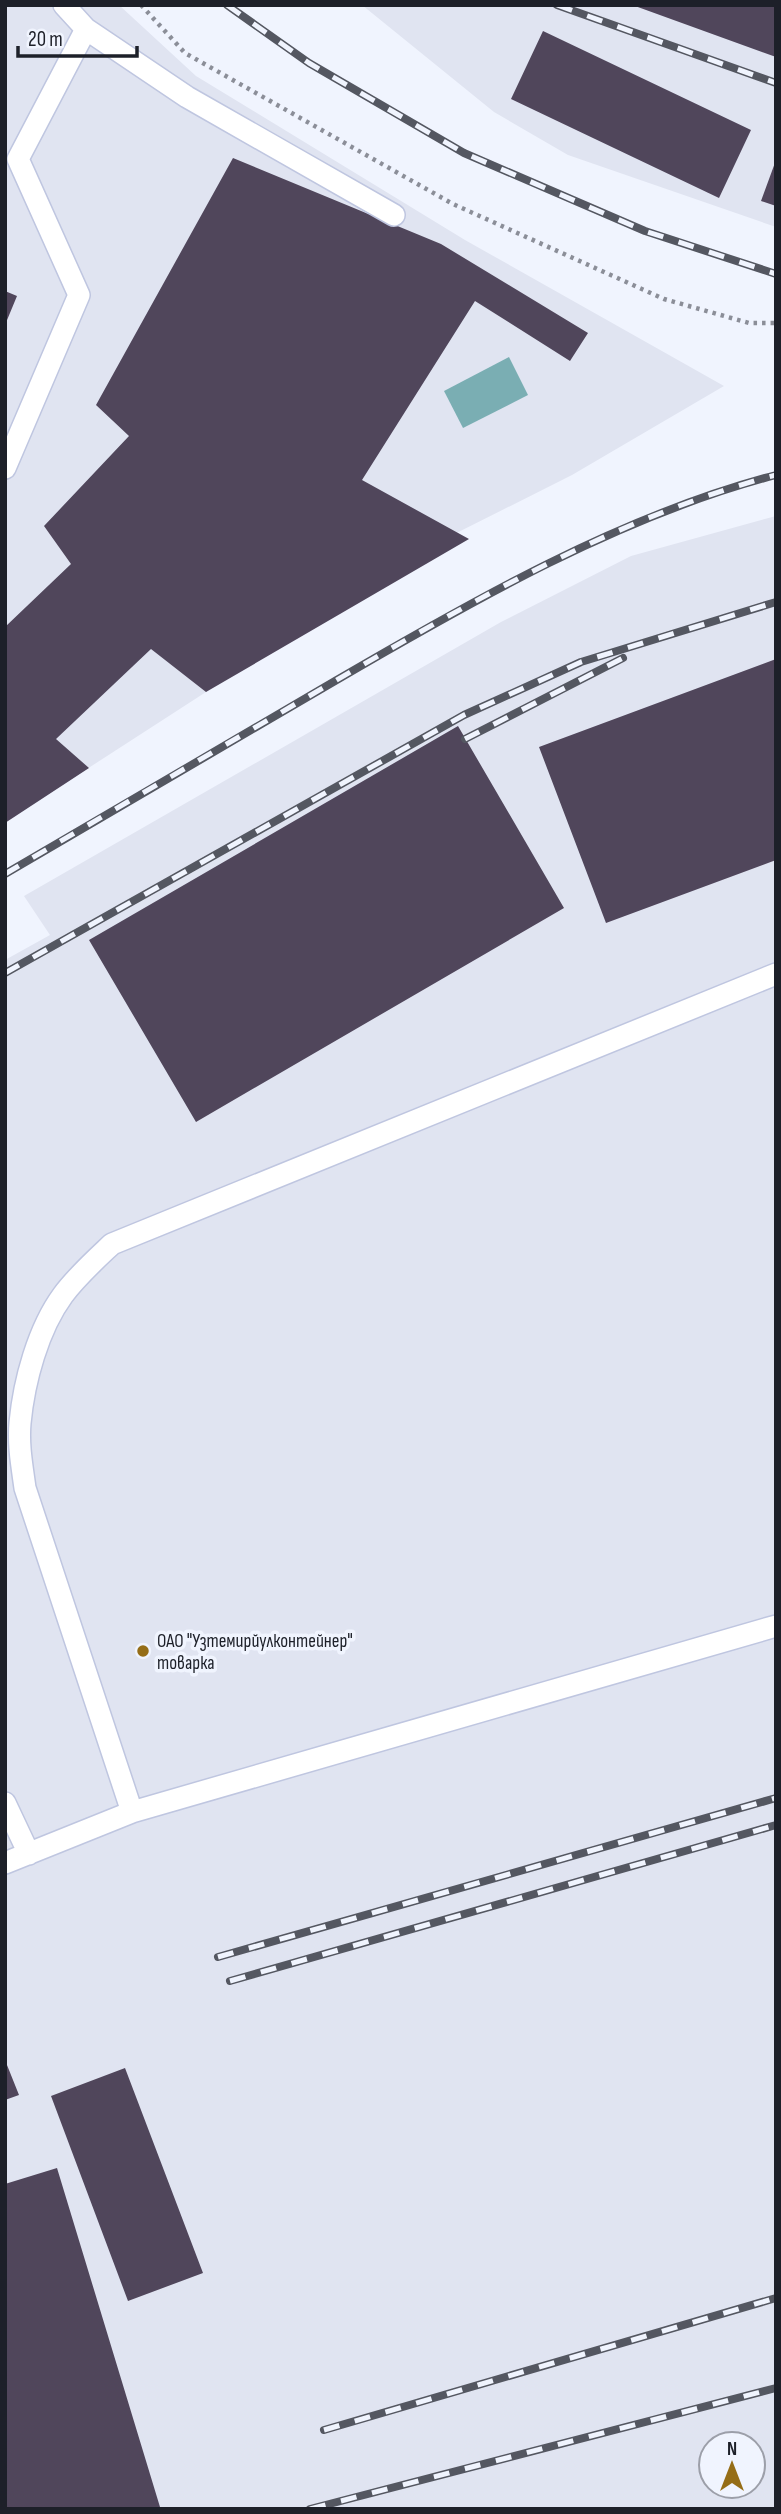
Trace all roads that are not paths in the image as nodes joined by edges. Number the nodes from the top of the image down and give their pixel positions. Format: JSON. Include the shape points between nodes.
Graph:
{"nodes":[{"id":1,"x":64,"y":5,"type":"edge"},
{"id":2,"x":86,"y":29,"type":"junction"},
{"id":3,"x":394,"y":215,"type":"dead end"},
{"id":4,"x":5,"y":468,"type":"edge"},
{"id":5,"x":776,"y":974,"type":"edge"},
{"id":6,"x":776,"y":1626,"type":"edge"},
{"id":7,"x":5,"y":1803,"type":"edge"},
{"id":8,"x":132,"y":1812,"type":"junction"},
{"id":9,"x":29,"y":1853,"type":"junction"},
{"id":10,"x":5,"y":1863,"type":"edge"}],
"edges":[{"from":1,"to":2,"type":"lane"},
{"from":2,"to":3,"type":"lane","via":[[187,97]]},
{"from":2,"to":4,"type":"lane","via":[[18,159],[79,295]]},
{"from":5,"to":8,"type":"lane","via":[[112,1244],[62,1296],[45,1328],[25,1390],[20,1455],[25,1488]]},
{"from":6,"to":8,"type":"lane"},
{"from":7,"to":9,"type":"lane"},
{"from":8,"to":9,"type":"lane"},
{"from":9,"to":10,"type":"lane"}]}
